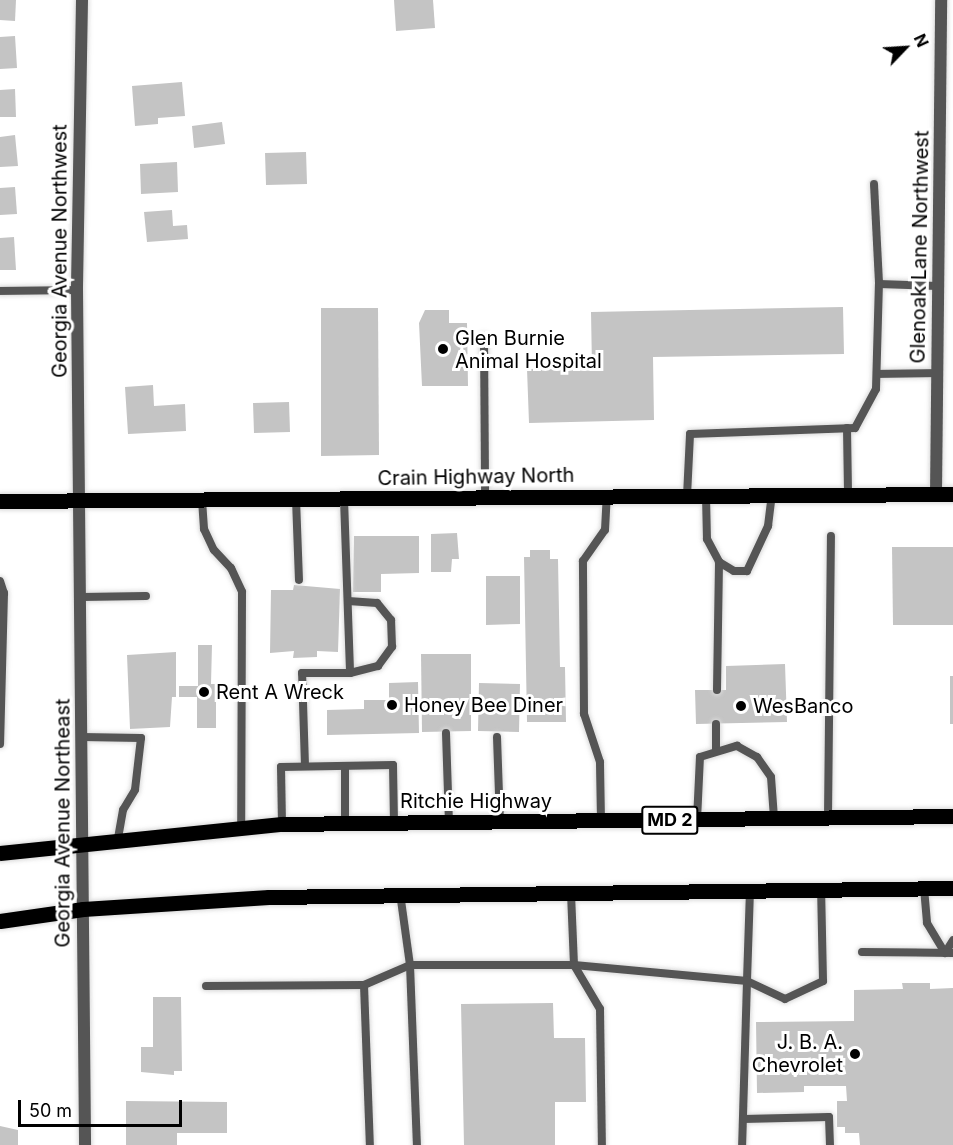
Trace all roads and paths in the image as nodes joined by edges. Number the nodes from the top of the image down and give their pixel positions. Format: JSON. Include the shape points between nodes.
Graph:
{"nodes":[{"id":1,"x":82,"y":0,"type":"edge"},
{"id":2,"x":941,"y":0,"type":"edge"},
{"id":3,"x":874,"y":184,"type":"dead end"},
{"id":4,"x":879,"y":284,"type":"junction"},
{"id":5,"x":938,"y":286,"type":"junction"},
{"id":6,"x":76,"y":290,"type":"junction"},
{"id":7,"x":0,"y":291,"type":"edge"},
{"id":8,"x":484,"y":337,"type":"dead end"},
{"id":9,"x":937,"y":373,"type":"junction"},
{"id":10,"x":877,"y":374,"type":"junction"},
{"id":11,"x":847,"y":428,"type":"junction"},
{"id":12,"x":848,"y":494,"type":"junction"},
{"id":13,"x":936,"y":494,"type":"junction"},
{"id":14,"x":953,"y":494,"type":"edge"},
{"id":15,"x":772,"y":495,"type":"junction"},
{"id":16,"x":687,"y":496,"type":"junction"},
{"id":17,"x":706,"y":496,"type":"junction"},
{"id":18,"x":607,"y":497,"type":"junction"},
{"id":19,"x":485,"y":498,"type":"junction"},
{"id":20,"x":296,"y":499,"type":"junction"},
{"id":21,"x":344,"y":499,"type":"junction"},
{"id":22,"x":202,"y":500,"type":"junction"},
{"id":23,"x":0,"y":501,"type":"edge"},
{"id":24,"x":81,"y":501,"type":"junction"},
{"id":25,"x":831,"y":536,"type":"dead end"},
{"id":26,"x":719,"y":562,"type":"junction"},
{"id":27,"x":300,"y":580,"type":"dead end"},
{"id":28,"x":0,"y":581,"type":"edge"},
{"id":29,"x":146,"y":596,"type":"dead end"},
{"id":30,"x":82,"y":597,"type":"junction"},
{"id":31,"x":348,"y":601,"type":"junction"},
{"id":32,"x":350,"y":673,"type":"junction"},
{"id":33,"x":717,"y":690,"type":"dead end"},
{"id":34,"x":716,"y":724,"type":"dead end"},
{"id":35,"x":446,"y":734,"type":"dead end"},
{"id":36,"x":82,"y":737,"type":"junction"},
{"id":37,"x":497,"y":737,"type":"dead end"},
{"id":38,"x":0,"y":744,"type":"edge"},
{"id":39,"x":716,"y":751,"type":"junction"},
{"id":40,"x":305,"y":766,"type":"junction"},
{"id":41,"x":345,"y":766,"type":"junction"},
{"id":42,"x":953,"y":816,"type":"edge"},
{"id":43,"x":774,"y":818,"type":"junction"},
{"id":44,"x":828,"y":818,"type":"junction"},
{"id":45,"x":696,"y":820,"type":"junction"},
{"id":46,"x":394,"y":822,"type":"junction"},
{"id":47,"x":449,"y":822,"type":"junction"},
{"id":48,"x":500,"y":822,"type":"junction"},
{"id":49,"x":601,"y":822,"type":"junction"},
{"id":50,"x":345,"y":823,"type":"junction"},
{"id":51,"x":282,"y":824,"type":"junction"},
{"id":52,"x":241,"y":831,"type":"junction"},
{"id":53,"x":118,"y":839,"type":"junction"},
{"id":54,"x":83,"y":843,"type":"junction"},
{"id":55,"x":0,"y":853,"type":"edge"},
{"id":56,"x":924,"y":888,"type":"junction"},
{"id":57,"x":953,"y":888,"type":"edge"},
{"id":58,"x":821,"y":889,"type":"junction"},
{"id":59,"x":750,"y":890,"type":"junction"},
{"id":60,"x":571,"y":891,"type":"junction"},
{"id":61,"x":400,"y":893,"type":"junction"},
{"id":62,"x":83,"y":909,"type":"junction"},
{"id":63,"x":0,"y":921,"type":"edge"},
{"id":64,"x":953,"y":940,"type":"edge"},
{"id":65,"x":862,"y":952,"type":"dead end"},
{"id":66,"x":949,"y":953,"type":"edge"},
{"id":67,"x":410,"y":965,"type":"junction"},
{"id":68,"x":574,"y":965,"type":"junction"},
{"id":69,"x":747,"y":981,"type":"junction"},
{"id":70,"x":364,"y":985,"type":"junction"},
{"id":71,"x":206,"y":986,"type":"dead end"},
{"id":72,"x":743,"y":1119,"type":"junction"},
{"id":73,"x":85,"y":1145,"type":"edge"},
{"id":74,"x":370,"y":1145,"type":"edge"},
{"id":75,"x":417,"y":1145,"type":"edge"},
{"id":76,"x":602,"y":1145,"type":"edge"},
{"id":77,"x":742,"y":1145,"type":"edge"},
{"id":78,"x":830,"y":1145,"type":"edge"}],
"edges":[{"from":1,"to":6,"type":"street","name":"Georgia Avenue Northwest"},
{"from":2,"to":5,"type":"street","name":"Glenoak Lane Northwest"},
{"from":3,"to":4,"type":"lane"},
{"from":4,"to":5,"type":"lane"},
{"from":4,"to":10,"type":"lane"},
{"from":5,"to":9,"type":"street","name":"Glenoak Lane Northwest"},
{"from":6,"to":7,"type":"lane"},
{"from":6,"to":24,"type":"street","name":"Georgia Avenue Northwest"},
{"from":8,"to":19,"type":"lane"},
{"from":9,"to":10,"type":"lane"},
{"from":9,"to":13,"type":"street","name":"Glenoak Lane Northwest"},
{"from":10,"to":11,"type":"lane","via":[[876,389],[855,428]]},
{"from":11,"to":12,"type":"lane"},
{"from":11,"to":16,"type":"lane","via":[[690,434]]},
{"from":12,"to":13,"type":"main road","name":"Crain Highway North"},
{"from":12,"to":15,"type":"main road","name":"Crain Highway North"},
{"from":13,"to":14,"type":"main road","name":"Crain Highway North"},
{"from":15,"to":17,"type":"main road","name":"Crain Highway North"},
{"from":15,"to":26,"type":"lane","via":[[768,526],[747,571],[734,571]]},
{"from":16,"to":17,"type":"main road","name":"Crain Highway North"},
{"from":16,"to":18,"type":"main road","name":"Crain Highway North"},
{"from":17,"to":26,"type":"lane","via":[[707,539]]},
{"from":18,"to":19,"type":"main road","name":"Crain Highway North"},
{"from":18,"to":49,"type":"lane","via":[[605,530],[583,561],[584,714],[600,762]]},
{"from":19,"to":21,"type":"main road","name":"Crain Highway North"},
{"from":20,"to":21,"type":"main road","name":"Crain Highway North"},
{"from":20,"to":22,"type":"main road","name":"Crain Highway North"},
{"from":20,"to":27,"type":"lane"},
{"from":21,"to":31,"type":"lane"},
{"from":22,"to":24,"type":"main road","name":"Crain Highway North"},
{"from":22,"to":52,"type":"lane","via":[[204,529],[242,592]]},
{"from":23,"to":24,"type":"main road","name":"Crain Highway North"},
{"from":24,"to":30,"type":"street","name":"Georgia Avenue Northeast"},
{"from":25,"to":44,"type":"lane"},
{"from":26,"to":33,"type":"lane"},
{"from":28,"to":38,"type":"lane","via":[[4,593]]},
{"from":29,"to":30,"type":"lane"},
{"from":30,"to":36,"type":"street","name":"Georgia Avenue Northeast"},
{"from":31,"to":32,"type":"lane"},
{"from":31,"to":32,"type":"lane","via":[[376,603],[391,620],[392,647],[378,666]]},
{"from":32,"to":40,"type":"lane","via":[[302,673]]},
{"from":34,"to":39,"type":"lane"},
{"from":35,"to":47,"type":"lane"},
{"from":36,"to":53,"type":"lane","via":[[141,738],[135,790],[123,810]]},
{"from":36,"to":54,"type":"street","name":"Georgia Avenue Northeast"},
{"from":37,"to":48,"type":"lane"},
{"from":39,"to":43,"type":"lane","via":[[737,746],[757,757],[771,777]]},
{"from":39,"to":45,"type":"lane","via":[[700,757]]},
{"from":40,"to":41,"type":"lane"},
{"from":40,"to":51,"type":"lane","via":[[281,767]]},
{"from":41,"to":46,"type":"lane","via":[[393,765]]},
{"from":41,"to":50,"type":"lane"},
{"from":42,"to":44,"type":"main road","name":"Ritchie Highway","number":"MD 2"},
{"from":43,"to":44,"type":"main road","name":"Ritchie Highway","number":"MD 2"},
{"from":43,"to":45,"type":"main road","name":"Ritchie Highway","number":"MD 2"},
{"from":45,"to":49,"type":"main road","name":"Ritchie Highway","number":"MD 2"},
{"from":46,"to":47,"type":"main road","name":"Ritchie Highway","number":"MD 2"},
{"from":46,"to":50,"type":"main road","name":"Ritchie Highway","number":"MD 2"},
{"from":47,"to":48,"type":"main road","name":"Ritchie Highway","number":"MD 2"},
{"from":48,"to":49,"type":"main road","name":"Ritchie Highway","number":"MD 2"},
{"from":50,"to":51,"type":"main road","name":"Ritchie Highway","number":"MD 2"},
{"from":51,"to":52,"type":"main road","name":"Ritchie Highway","number":"MD 2"},
{"from":52,"to":53,"type":"main road","name":"Ritchie Highway","number":"MD 2"},
{"from":53,"to":54,"type":"main road","name":"Ritchie Highway","number":"MD 2"},
{"from":54,"to":55,"type":"main road","name":"Ritchie Highway","number":"MD 2"},
{"from":54,"to":62,"type":"street","name":"Georgia Avenue Northeast"},
{"from":56,"to":57,"type":"main road"},
{"from":56,"to":58,"type":"main road"},
{"from":56,"to":66,"type":"lane","via":[[927,923]]},
{"from":58,"to":59,"type":"main road"},
{"from":58,"to":69,"type":"lane","via":[[823,981],[784,999]]},
{"from":59,"to":60,"type":"main road"},
{"from":59,"to":69,"type":"lane"},
{"from":60,"to":61,"type":"main road"},
{"from":60,"to":68,"type":"lane"},
{"from":61,"to":62,"type":"main road"},
{"from":61,"to":67,"type":"lane"},
{"from":62,"to":63,"type":"main road"},
{"from":62,"to":73,"type":"street","name":"Georgia Avenue Northeast"},
{"from":64,"to":66,"type":"lane"},
{"from":65,"to":66,"type":"lane"},
{"from":67,"to":68,"type":"lane"},
{"from":67,"to":70,"type":"lane"},
{"from":67,"to":75,"type":"lane"},
{"from":68,"to":69,"type":"lane"},
{"from":68,"to":76,"type":"lane","via":[[600,1009]]},
{"from":69,"to":72,"type":"lane"},
{"from":70,"to":71,"type":"lane"},
{"from":70,"to":74,"type":"lane"},
{"from":72,"to":77,"type":"lane"},
{"from":72,"to":78,"type":"lane","via":[[829,1117]]}]}
